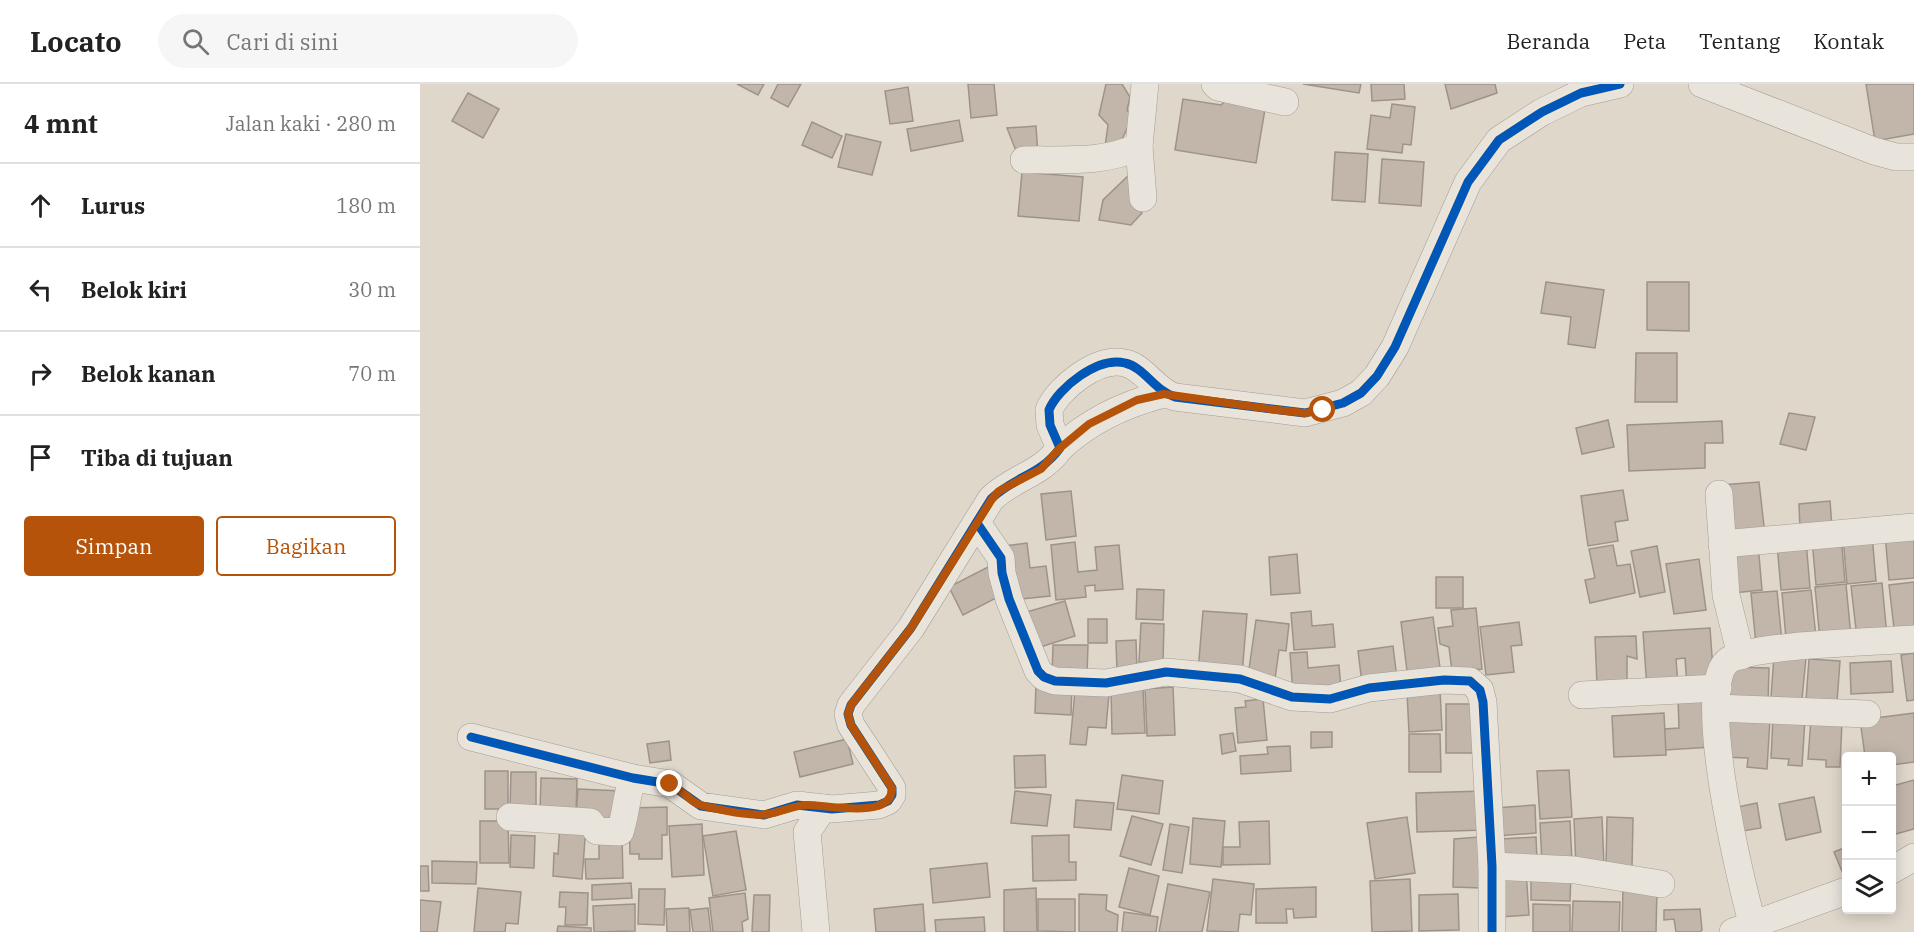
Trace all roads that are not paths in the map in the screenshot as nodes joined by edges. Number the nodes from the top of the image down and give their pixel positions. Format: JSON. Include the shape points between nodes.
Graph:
{"nodes":[{"id":1,"x":1145,"y":84,"type":"edge"},
{"id":2,"x":1215,"y":84,"type":"edge"},
{"id":3,"x":1620,"y":84,"type":"edge"},
{"id":4,"x":1702,"y":84,"type":"edge"},
{"id":5,"x":1580,"y":89,"type":"edge"},
{"id":6,"x":1284,"y":102,"type":"dead end"},
{"id":7,"x":1139,"y":146,"type":"junction"},
{"id":8,"x":1914,"y":157,"type":"edge"},
{"id":9,"x":1024,"y":160,"type":"dead end"},
{"id":10,"x":1143,"y":198,"type":"dead end"},
{"id":11,"x":1164,"y":394,"type":"junction"},
{"id":12,"x":1060,"y":448,"type":"junction"},
{"id":13,"x":1719,"y":494,"type":"dead end"},
{"id":14,"x":976,"y":523,"type":"junction"},
{"id":15,"x":1914,"y":527,"type":"edge"},
{"id":16,"x":1722,"y":544,"type":"junction"},
{"id":17,"x":1914,"y":639,"type":"edge"},
{"id":18,"x":1741,"y":656,"type":"junction"},
{"id":19,"x":1582,"y":694,"type":"dead end"},
{"id":20,"x":1717,"y":698,"type":"junction"},
{"id":21,"x":1867,"y":714,"type":"dead end"},
{"id":22,"x":471,"y":737,"type":"dead end"},
{"id":23,"x":633,"y":778,"type":"junction"},
{"id":24,"x":823,"y":808,"type":"junction"},
{"id":25,"x":510,"y":817,"type":"dead end"},
{"id":26,"x":1914,"y":857,"type":"edge"},
{"id":27,"x":1492,"y":866,"type":"junction"},
{"id":28,"x":1896,"y":868,"type":"edge"},
{"id":29,"x":1661,"y":884,"type":"dead end"},
{"id":30,"x":1842,"y":892,"type":"edge"},
{"id":31,"x":1743,"y":929,"type":"edge"},
{"id":32,"x":816,"y":932,"type":"edge"},
{"id":33,"x":1492,"y":932,"type":"edge"}],
"edges":[{"from":1,"to":7,"type":"street"},
{"from":2,"to":6,"type":"street"},
{"from":3,"to":5,"type":"street"},
{"from":4,"to":8,"type":"street","via":[[1874,151]]},
{"from":5,"to":11,"type":"street","via":[[1499,140],[1468,182],[1395,347],[1361,393],[1342,403],[1305,413]]},
{"from":7,"to":9,"type":"street","via":[[1104,156]]},
{"from":7,"to":10,"type":"street"},
{"from":11,"to":12,"type":"street","via":[[1115,410],[1089,424]]},
{"from":11,"to":12,"type":"street","via":[[1125,363],[1112,363],[1079,376],[1048,410]]},
{"from":12,"to":14,"type":"street","via":[[1041,469],[999,491]]},
{"from":13,"to":16,"type":"street"},
{"from":14,"to":24,"type":"street","via":[[911,628],[848,714],[851,725],[886,776],[892,795],[879,805]]},
{"from":14,"to":27,"type":"street","via":[[1001,558],[1006,590],[1021,630],[1038,671],[1050,679],[1106,683],[1166,672],[1240,679],[1292,697],[1330,699],[1369,687],[1444,680],[1475,683],[1483,702]]},
{"from":15,"to":16,"type":"street"},
{"from":16,"to":18,"type":"street","via":[[1726,596]]},
{"from":17,"to":18,"type":"street"},
{"from":18,"to":20,"type":"street","via":[[1729,659],[1718,674]]},
{"from":19,"to":20,"type":"street"},
{"from":20,"to":21,"type":"street"},
{"from":20,"to":31,"type":"street","via":[[1721,777]]},
{"from":22,"to":23,"type":"street"},
{"from":23,"to":24,"type":"street","via":[[670,784],[701,806],[764,815],[797,805]]},
{"from":23,"to":25,"type":"street","via":[[620,832],[597,831],[590,822]]},
{"from":24,"to":32,"type":"street","via":[[807,832]]},
{"from":26,"to":28,"type":"street"},
{"from":27,"to":29,"type":"street","via":[[1575,870]]},
{"from":27,"to":33,"type":"street"},
{"from":30,"to":31,"type":"street"}]}
